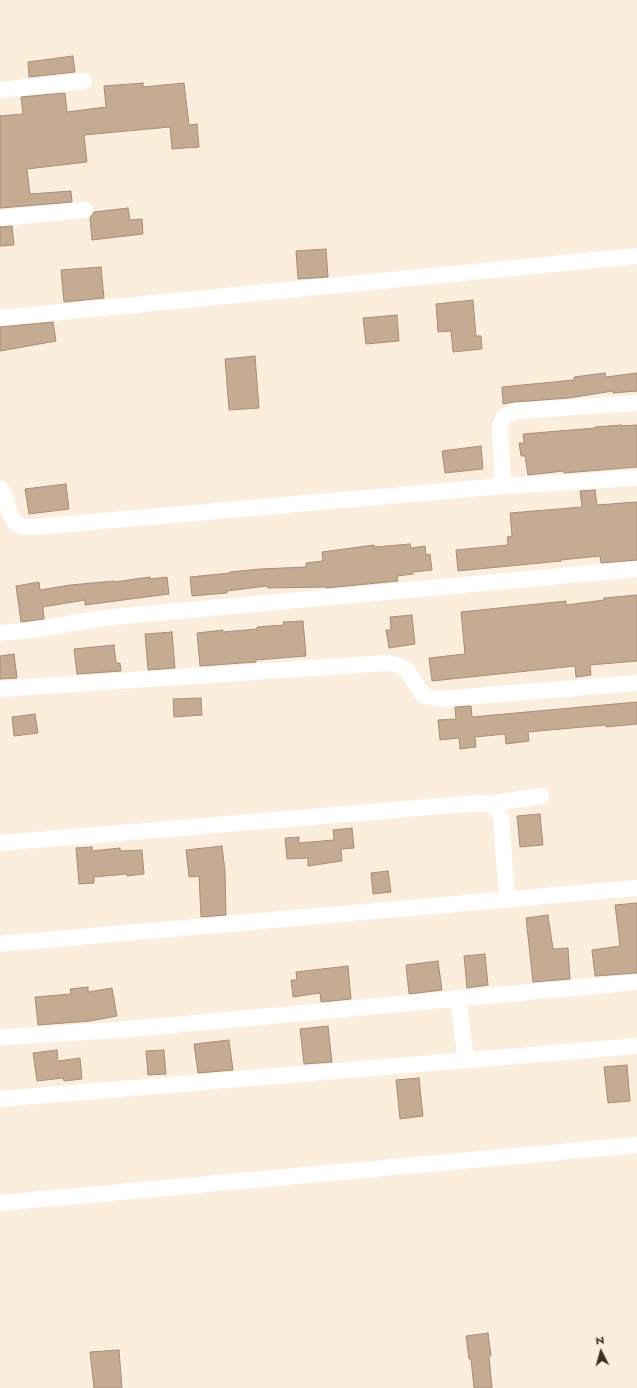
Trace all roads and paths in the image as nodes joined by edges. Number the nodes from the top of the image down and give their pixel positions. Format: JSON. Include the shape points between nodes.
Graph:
{"nodes":[{"id":1,"x":84,"y":81,"type":"dead end"},
{"id":2,"x":0,"y":90,"type":"edge"},
{"id":3,"x":85,"y":210,"type":"dead end"},
{"id":4,"x":0,"y":218,"type":"edge"},
{"id":5,"x":637,"y":256,"type":"edge"},
{"id":6,"x":0,"y":318,"type":"edge"},
{"id":7,"x":637,"y":403,"type":"edge"},
{"id":8,"x":637,"y":478,"type":"edge"},
{"id":9,"x":503,"y":486,"type":"junction"},
{"id":10,"x":0,"y":489,"type":"edge"},
{"id":11,"x":637,"y":569,"type":"edge"},
{"id":12,"x":0,"y":633,"type":"edge"},
{"id":13,"x":637,"y":683,"type":"edge"},
{"id":14,"x":0,"y":689,"type":"edge"},
{"id":15,"x":541,"y":796,"type":"dead end"},
{"id":16,"x":489,"y":804,"type":"junction"},
{"id":17,"x":0,"y":843,"type":"edge"},
{"id":18,"x":637,"y":888,"type":"edge"},
{"id":19,"x":507,"y":899,"type":"junction"},
{"id":20,"x":0,"y":944,"type":"edge"},
{"id":21,"x":637,"y":982,"type":"edge"},
{"id":22,"x":458,"y":999,"type":"junction"},
{"id":23,"x":0,"y":1037,"type":"edge"},
{"id":24,"x":637,"y":1046,"type":"edge"},
{"id":25,"x":466,"y":1060,"type":"junction"},
{"id":26,"x":0,"y":1099,"type":"edge"},
{"id":27,"x":637,"y":1145,"type":"edge"},
{"id":28,"x":0,"y":1203,"type":"edge"}],
"edges":[{"from":1,"to":2,"type":"street"},
{"from":3,"to":4,"type":"street"},
{"from":5,"to":6,"type":"street"},
{"from":7,"to":9,"type":"street","via":[[514,412],[504,417],[500,426]]},
{"from":8,"to":9,"type":"street"},
{"from":9,"to":10,"type":"street","via":[[34,528],[22,528],[15,523]]},
{"from":11,"to":12,"type":"street","via":[[111,617]]},
{"from":13,"to":14,"type":"street","via":[[440,699],[424,696],[407,670],[387,663]]},
{"from":15,"to":16,"type":"street"},
{"from":16,"to":17,"type":"street","via":[[478,802]]},
{"from":16,"to":19,"type":"street","via":[[495,806],[501,816]]},
{"from":18,"to":19,"type":"street"},
{"from":19,"to":20,"type":"street"},
{"from":21,"to":22,"type":"street"},
{"from":22,"to":23,"type":"street","via":[[119,1030]]},
{"from":22,"to":25,"type":"street"},
{"from":24,"to":25,"type":"street"},
{"from":25,"to":26,"type":"street"},
{"from":27,"to":28,"type":"street"}]}
